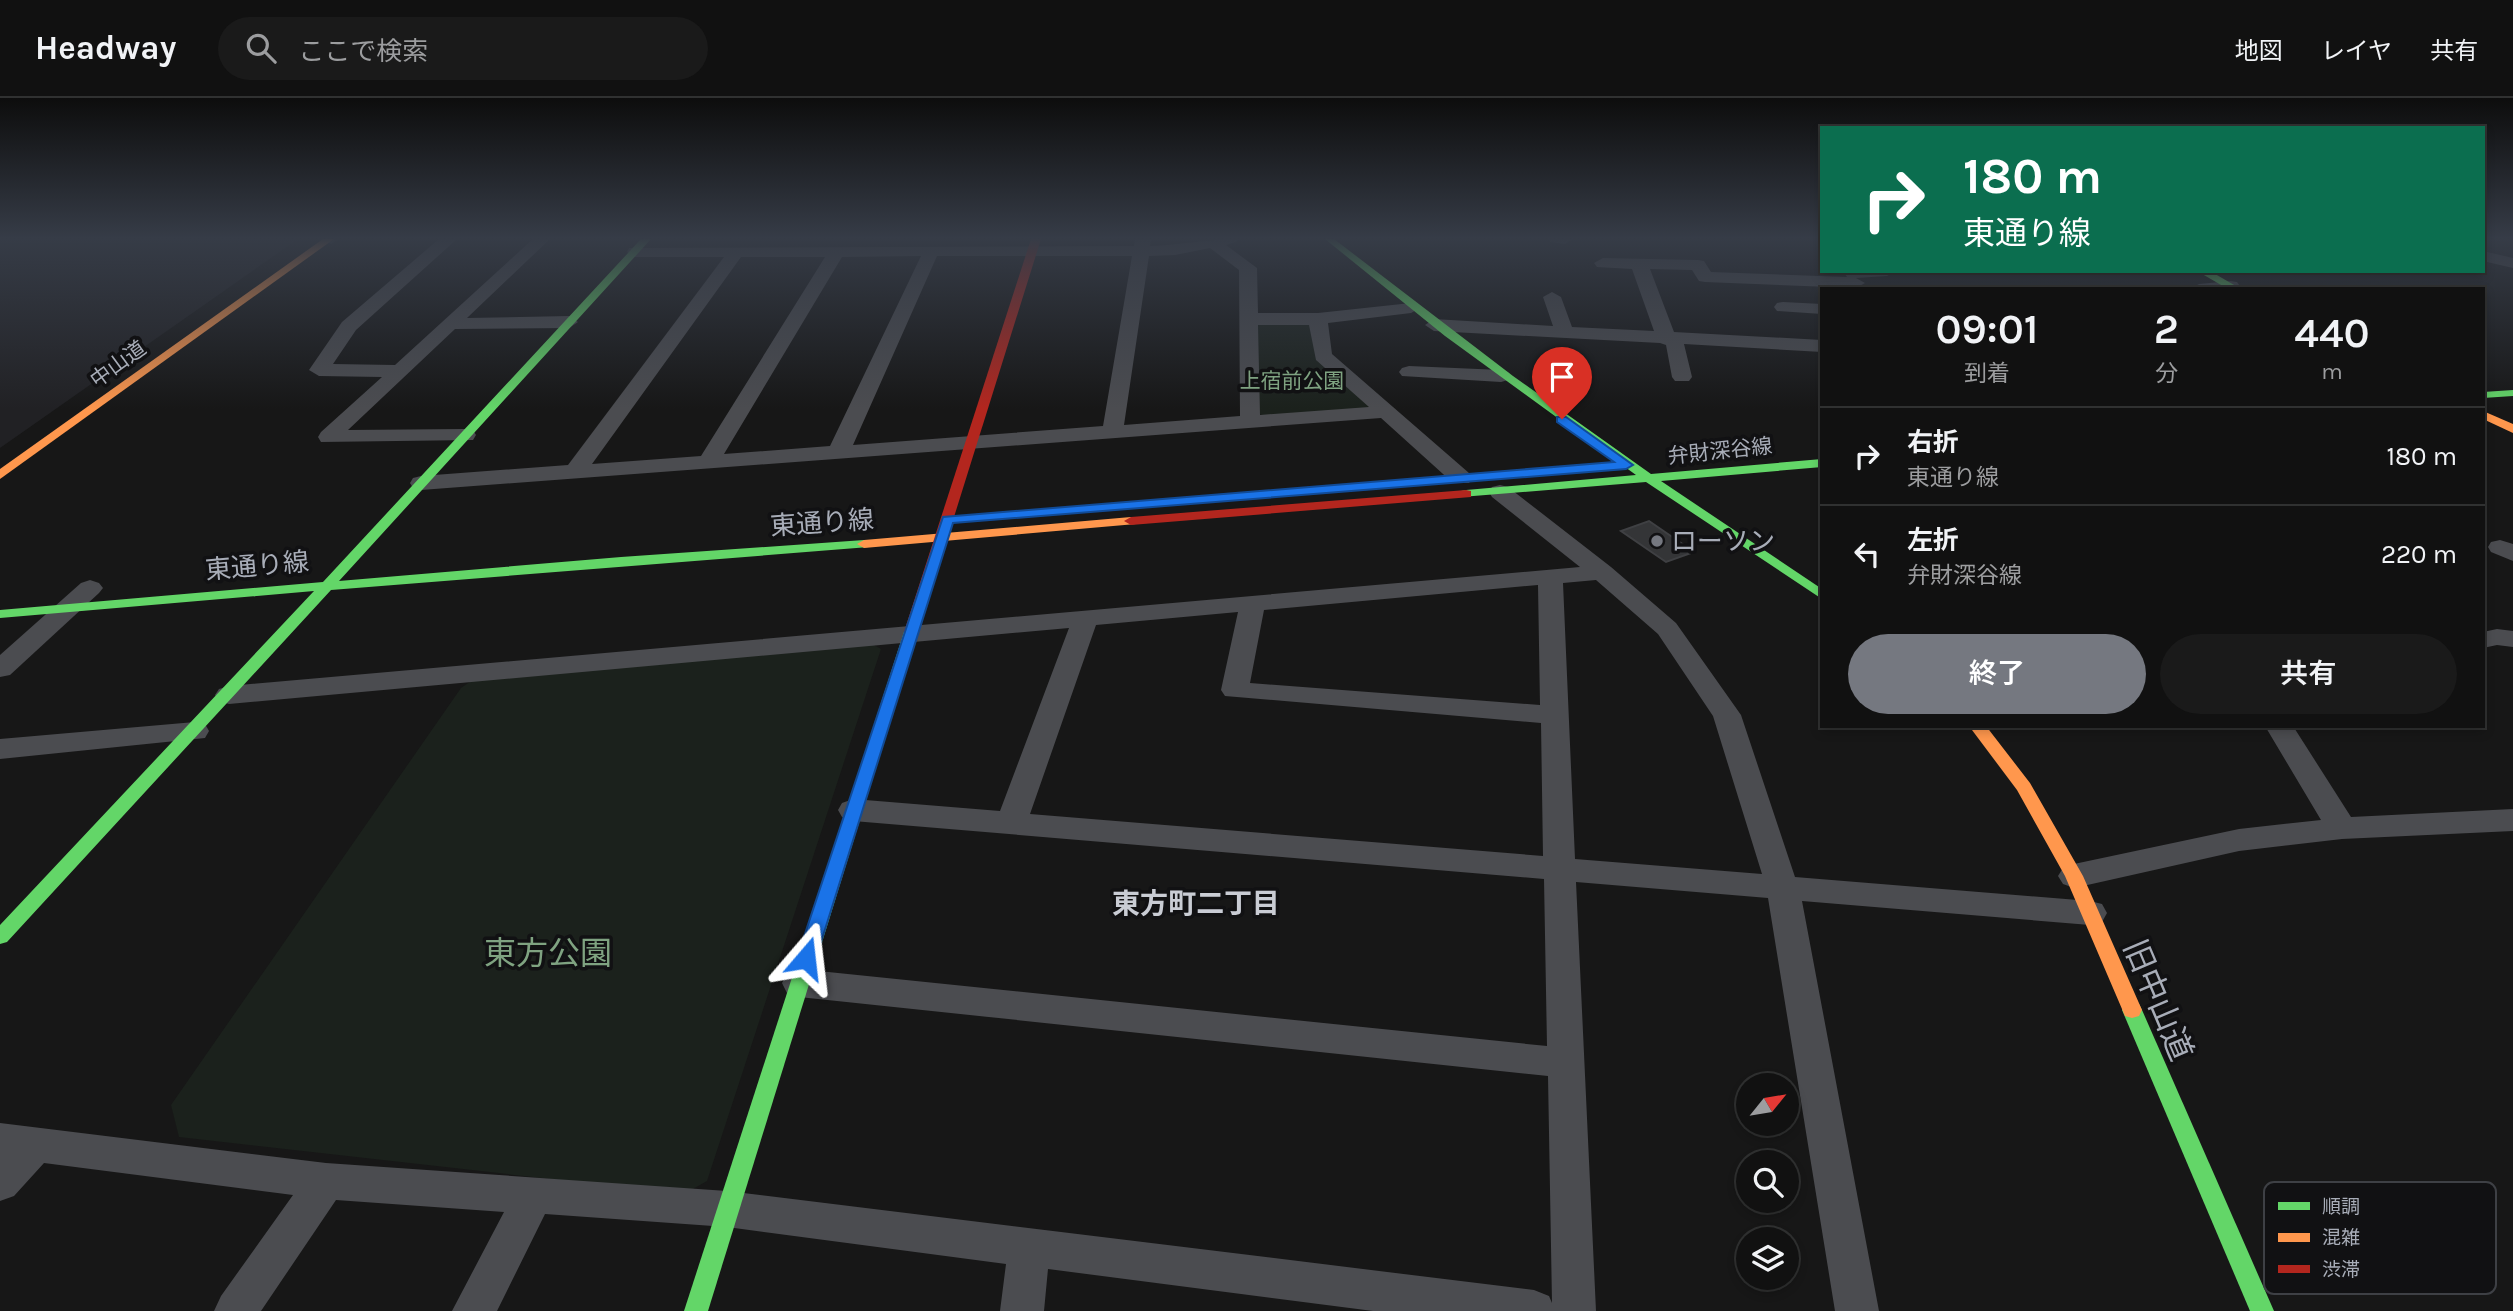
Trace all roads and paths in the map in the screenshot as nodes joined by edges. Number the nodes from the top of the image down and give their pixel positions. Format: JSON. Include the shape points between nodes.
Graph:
{"nodes":[{"id":1,"x":251,"y":296,"type":"edge"},
{"id":2,"x":384,"y":296,"type":"edge"},
{"id":3,"x":481,"y":296,"type":"edge"},
{"id":4,"x":594,"y":296,"type":"edge"},
{"id":5,"x":704,"y":296,"type":"edge"},
{"id":6,"x":809,"y":296,"type":"edge"},
{"id":7,"x":911,"y":296,"type":"edge"},
{"id":8,"x":1018,"y":296,"type":"edge"},
{"id":9,"x":1134,"y":296,"type":"edge"},
{"id":10,"x":1249,"y":296,"type":"edge"},
{"id":11,"x":1396,"y":296,"type":"edge"},
{"id":12,"x":1653,"y":296,"type":"edge"},
{"id":13,"x":1552,"y":297,"type":"dead end"},
{"id":14,"x":1783,"y":307,"type":"dead end"},
{"id":15,"x":1411,"y":308,"type":"junction"},
{"id":16,"x":1820,"y":309,"type":"edge"},
{"id":17,"x":1249,"y":319,"type":"junction"},
{"id":18,"x":1318,"y":319,"type":"junction"},
{"id":19,"x":569,"y":323,"type":"junction"},
{"id":20,"x":451,"y":324,"type":"junction"},
{"id":21,"x":1434,"y":325,"type":"junction"},
{"id":22,"x":1564,"y":331,"type":"junction"},
{"id":23,"x":1670,"y":340,"type":"junction"},
{"id":24,"x":1820,"y":346,"type":"edge"},
{"id":25,"x":400,"y":371,"type":"junction"},
{"id":26,"x":1409,"y":372,"type":"dead end"},
{"id":27,"x":1501,"y":376,"type":"junction"},
{"id":28,"x":1682,"y":377,"type":"dead end"},
{"id":29,"x":2513,"y":393,"type":"edge"},
{"id":30,"x":2485,"y":395,"type":"edge"},
{"id":31,"x":2513,"y":407,"type":"edge"},
{"id":32,"x":1385,"y":412,"type":"junction"},
{"id":33,"x":2485,"y":412,"type":"edge"},
{"id":34,"x":2485,"y":413,"type":"edge"},
{"id":35,"x":1250,"y":422,"type":"junction"},
{"id":36,"x":2513,"y":429,"type":"edge"},
{"id":37,"x":1112,"y":431,"type":"junction"},
{"id":38,"x":465,"y":435,"type":"junction"},
{"id":39,"x":971,"y":441,"type":"junction"},
{"id":40,"x":1820,"y":449,"type":"edge"},
{"id":41,"x":839,"y":451,"type":"junction"},
{"id":42,"x":708,"y":462,"type":"junction"},
{"id":43,"x":1820,"y":463,"type":"edge"},
{"id":44,"x":1626,"y":465,"type":"junction"},
{"id":45,"x":575,"y":472,"type":"junction"},
{"id":46,"x":0,"y":475,"type":"edge"},
{"id":47,"x":1461,"y":478,"type":"junction"},
{"id":48,"x":1434,"y":480,"type":"dead end"},
{"id":49,"x":1648,"y":480,"type":"junction"},
{"id":50,"x":421,"y":483,"type":"junction"},
{"id":51,"x":1356,"y":486,"type":"dead end"},
{"id":52,"x":1500,"y":492,"type":"junction"},
{"id":53,"x":1174,"y":501,"type":"dead end"},
{"id":54,"x":804,"y":532,"type":"dead end"},
{"id":55,"x":941,"y":538,"type":"junction"},
{"id":56,"x":339,"y":571,"type":"junction"},
{"id":57,"x":1602,"y":572,"type":"junction"},
{"id":58,"x":1550,"y":576,"type":"junction"},
{"id":59,"x":159,"y":584,"type":"dead end"},
{"id":60,"x":327,"y":585,"type":"junction"},
{"id":61,"x":81,"y":593,"type":"junction"},
{"id":62,"x":1820,"y":594,"type":"edge"},
{"id":63,"x":1252,"y":602,"type":"junction"},
{"id":64,"x":0,"y":614,"type":"edge"},
{"id":65,"x":1086,"y":617,"type":"junction"},
{"id":66,"x":910,"y":634,"type":"junction"},
{"id":67,"x":2513,"y":639,"type":"edge"},
{"id":68,"x":2485,"y":640,"type":"edge"},
{"id":69,"x":0,"y":669,"type":"edge"},
{"id":70,"x":229,"y":695,"type":"junction"},
{"id":71,"x":1554,"y":715,"type":"junction"},
{"id":72,"x":1979,"y":728,"type":"edge"},
{"id":73,"x":2280,"y":728,"type":"edge"},
{"id":74,"x":195,"y":731,"type":"junction"},
{"id":75,"x":0,"y":749,"type":"edge"},
{"id":76,"x":853,"y":810,"type":"junction"},
{"id":77,"x":2500,"y":821,"type":"edge"},
{"id":78,"x":1011,"y":823,"type":"junction"},
{"id":79,"x":2342,"y":828,"type":"junction"},
{"id":80,"x":2513,"y":841,"type":"edge"},
{"id":81,"x":1560,"y":869,"type":"junction"},
{"id":82,"x":2074,"y":876,"type":"junction"},
{"id":83,"x":1783,"y":887,"type":"junction"},
{"id":84,"x":2090,"y":913,"type":"junction"},
{"id":85,"x":0,"y":937,"type":"edge"},
{"id":86,"x":799,"y":983,"type":"junction"},
{"id":87,"x":1566,"y":1063,"type":"junction"},
{"id":88,"x":18,"y":1142,"type":"edge"},
{"id":89,"x":326,"y":1181,"type":"junction"},
{"id":90,"x":0,"y":1183,"type":"edge"},
{"id":91,"x":534,"y":1195,"type":"junction"},
{"id":92,"x":727,"y":1209,"type":"junction"},
{"id":93,"x":1029,"y":1247,"type":"junction"},
{"id":94,"x":236,"y":1311,"type":"edge"},
{"id":95,"x":474,"y":1311,"type":"edge"},
{"id":96,"x":696,"y":1311,"type":"edge"},
{"id":97,"x":1022,"y":1311,"type":"edge"},
{"id":98,"x":1534,"y":1311,"type":"edge"},
{"id":99,"x":1574,"y":1311,"type":"edge"},
{"id":100,"x":1857,"y":1311,"type":"edge"},
{"id":101,"x":2262,"y":1311,"type":"edge"}],
"edges":[{"from":1,"to":46,"type":"main road","name":"中山道"},
{"from":2,"to":25,"type":"street","via":[[349,326],[319,370]]},
{"from":3,"to":20,"type":"street"},
{"from":4,"to":19,"type":"main road"},
{"from":5,"to":45,"type":"street"},
{"from":6,"to":42,"type":"street"},
{"from":7,"to":41,"type":"street"},
{"from":8,"to":39,"type":"main road"},
{"from":9,"to":37,"type":"street"},
{"from":10,"to":17,"type":"street"},
{"from":11,"to":15,"type":"main road","name":"弁財深谷線"},
{"from":12,"to":23,"type":"street"},
{"from":13,"to":22,"type":"street"},
{"from":14,"to":16,"type":"street"},
{"from":15,"to":18,"type":"street"},
{"from":15,"to":21,"type":"main road","name":"弁財深谷線"},
{"from":17,"to":18,"type":"street"},
{"from":17,"to":35,"type":"street"},
{"from":18,"to":32,"type":"street","via":[[1323,356]]},
{"from":19,"to":20,"type":"street"},
{"from":19,"to":38,"type":"main road"},
{"from":20,"to":25,"type":"street"},
{"from":21,"to":22,"type":"street"},
{"from":21,"to":27,"type":"main road","name":"弁財深谷線"},
{"from":22,"to":23,"type":"street"},
{"from":23,"to":24,"type":"street"},
{"from":23,"to":28,"type":"street"},
{"from":25,"to":38,"type":"street","via":[[329,437]]},
{"from":26,"to":27,"type":"street"},
{"from":27,"to":44,"type":"main road","name":"弁財深谷線"},
{"from":29,"to":30,"type":"main road"},
{"from":31,"to":33,"type":"main road"},
{"from":32,"to":35,"type":"street"},
{"from":32,"to":47,"type":"street"},
{"from":34,"to":36,"type":"main road"},
{"from":35,"to":37,"type":"street"},
{"from":37,"to":39,"type":"street"},
{"from":38,"to":50,"type":"main road"},
{"from":39,"to":41,"type":"street"},
{"from":39,"to":55,"type":"main road"},
{"from":40,"to":44,"type":"main road","name":"弁財深谷線"},
{"from":41,"to":42,"type":"street"},
{"from":42,"to":45,"type":"street"},
{"from":43,"to":49,"type":"main road","name":"弁財深谷線"},
{"from":44,"to":47,"type":"main road"},
{"from":44,"to":49,"type":"main road","name":"弁財深谷線"},
{"from":45,"to":50,"type":"street"},
{"from":47,"to":48,"type":"main road"},
{"from":49,"to":52,"type":"main road","name":"東通り線"},
{"from":49,"to":62,"type":"main road"},
{"from":50,"to":56,"type":"main road"},
{"from":51,"to":53,"type":"main road"},
{"from":52,"to":55,"type":"main road","name":"東通り線"},
{"from":52,"to":57,"type":"street"},
{"from":54,"to":56,"type":"main road","name":"東通り線"},
{"from":55,"to":60,"type":"main road","name":"東通り線"},
{"from":55,"to":66,"type":"main road"},
{"from":56,"to":59,"type":"main road","name":"東通り線"},
{"from":56,"to":60,"type":"main road"},
{"from":57,"to":58,"type":"street"},
{"from":57,"to":83,"type":"street","via":[[1667,629],[1727,715]]},
{"from":58,"to":63,"type":"street"},
{"from":58,"to":71,"type":"street"},
{"from":60,"to":61,"type":"main road","name":"東通り線"},
{"from":60,"to":70,"type":"main road"},
{"from":61,"to":64,"type":"main road","name":"東通り線"},
{"from":61,"to":69,"type":"street"},
{"from":63,"to":65,"type":"street"},
{"from":63,"to":71,"type":"street","via":[[1235,690]]},
{"from":65,"to":66,"type":"street"},
{"from":65,"to":78,"type":"street"},
{"from":66,"to":70,"type":"street"},
{"from":66,"to":76,"type":"main road"},
{"from":67,"to":68,"type":"street"},
{"from":70,"to":74,"type":"main road"},
{"from":71,"to":81,"type":"street"},
{"from":72,"to":82,"type":"main road","name":"旧中山道","via":[[2024,787]]},
{"from":73,"to":79,"type":"street"},
{"from":74,"to":75,"type":"street"},
{"from":74,"to":85,"type":"main road"},
{"from":76,"to":78,"type":"street"},
{"from":76,"to":86,"type":"main road"},
{"from":77,"to":79,"type":"street"},
{"from":77,"to":80,"type":"street"},
{"from":78,"to":81,"type":"street"},
{"from":79,"to":82,"type":"street","via":[[2239,840]]},
{"from":81,"to":83,"type":"street"},
{"from":81,"to":87,"type":"street"},
{"from":82,"to":84,"type":"main road","name":"旧中山道"},
{"from":83,"to":84,"type":"street"},
{"from":83,"to":100,"type":"street"},
{"from":84,"to":101,"type":"main road","name":"旧中山道"},
{"from":86,"to":87,"type":"street"},
{"from":86,"to":92,"type":"main road"},
{"from":87,"to":99,"type":"street"},
{"from":88,"to":89,"type":"street"},
{"from":88,"to":90,"type":"street"},
{"from":89,"to":91,"type":"street"},
{"from":89,"to":94,"type":"street"},
{"from":91,"to":92,"type":"street"},
{"from":91,"to":95,"type":"street"},
{"from":92,"to":93,"type":"street"},
{"from":92,"to":96,"type":"main road"},
{"from":93,"to":97,"type":"street"},
{"from":93,"to":98,"type":"street"}]}
